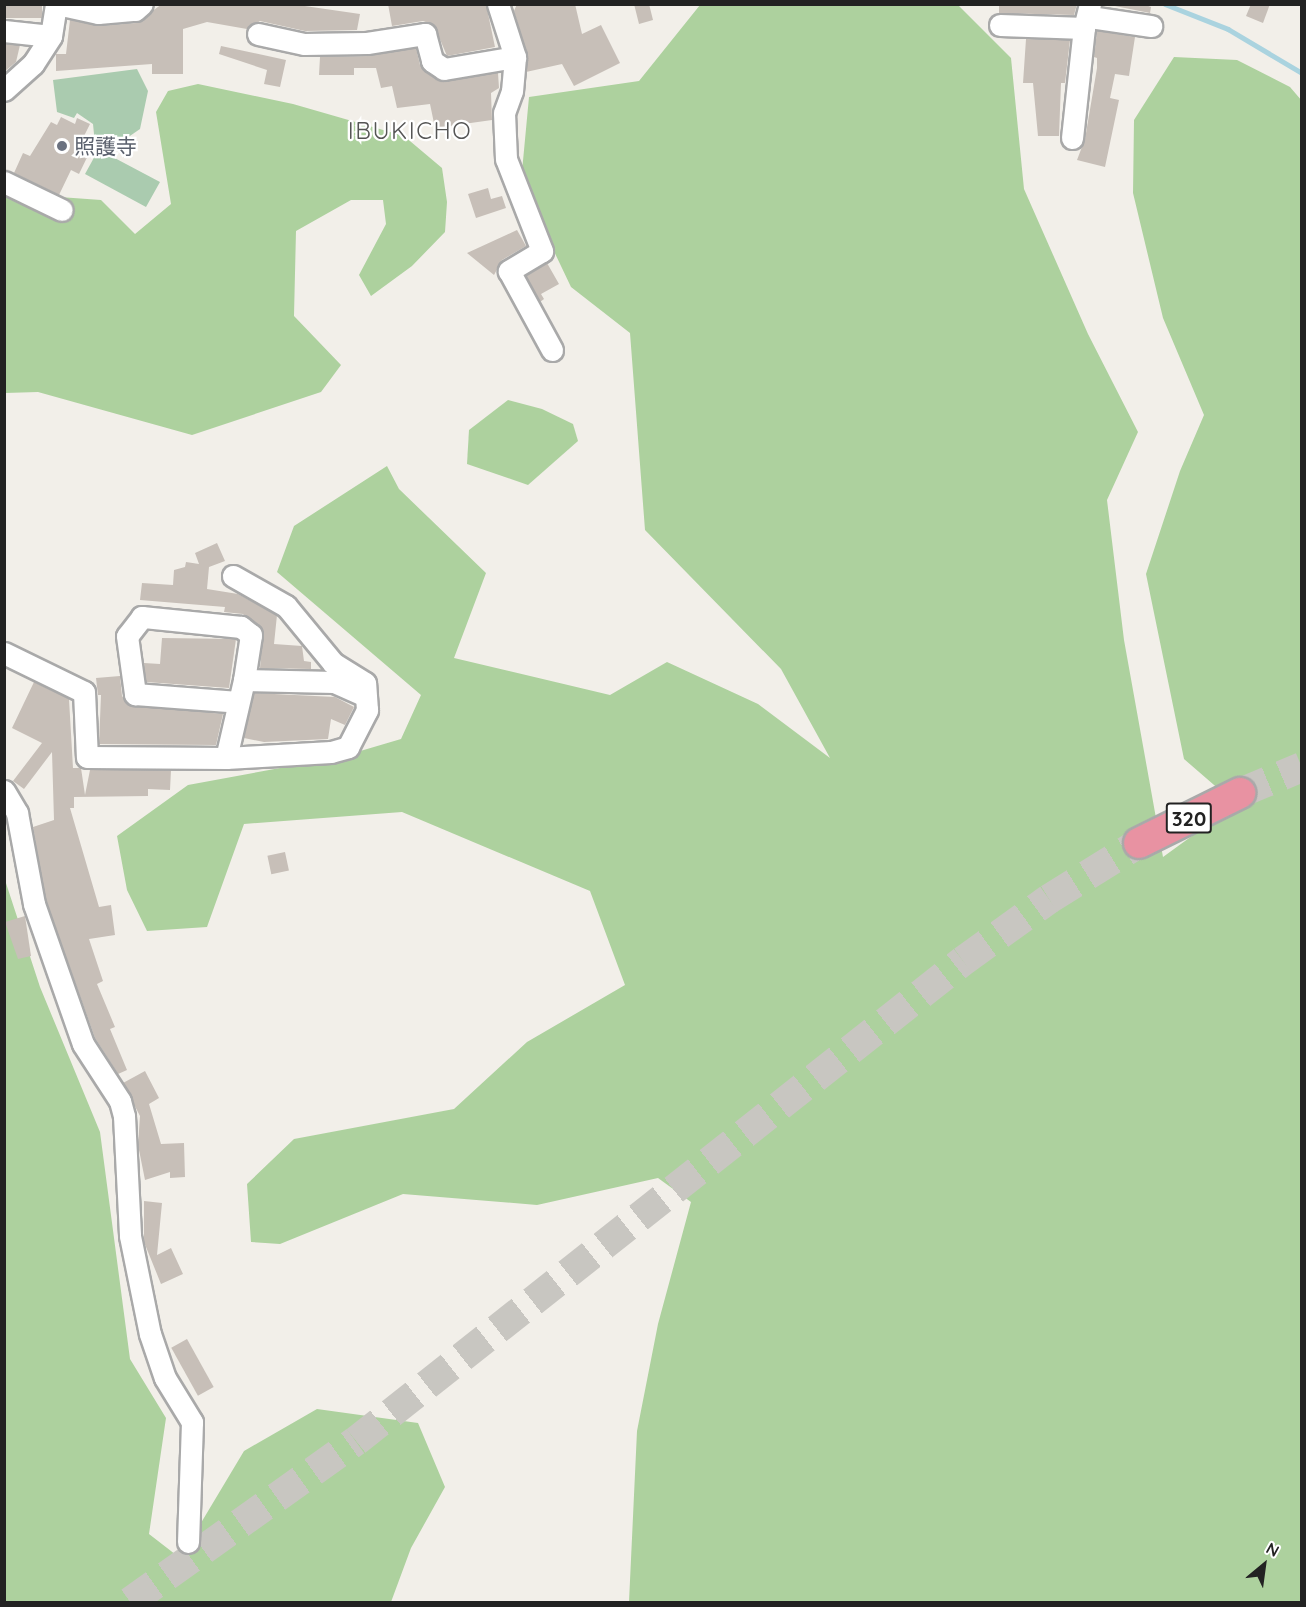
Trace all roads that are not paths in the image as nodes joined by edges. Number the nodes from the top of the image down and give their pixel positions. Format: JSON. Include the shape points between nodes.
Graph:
{"nodes":[{"id":1,"x":57,"y":4,"type":"edge"},
{"id":2,"x":142,"y":4,"type":"edge"},
{"id":3,"x":498,"y":4,"type":"edge"},
{"id":4,"x":1088,"y":16,"type":"edge"},
{"id":5,"x":1000,"y":25,"type":"dead end"},
{"id":6,"x":1151,"y":26,"type":"dead end"},
{"id":7,"x":4,"y":32,"type":"edge"},
{"id":8,"x":258,"y":34,"type":"dead end"},
{"id":9,"x":51,"y":36,"type":"junction"},
{"id":10,"x":515,"y":57,"type":"junction"},
{"id":11,"x":4,"y":90,"type":"edge"},
{"id":12,"x":1072,"y":138,"type":"dead end"},
{"id":13,"x":4,"y":182,"type":"edge"},
{"id":14,"x":62,"y":210,"type":"dead end"},
{"id":15,"x":552,"y":350,"type":"dead end"},
{"id":16,"x":232,"y":576,"type":"dead end"},
{"id":17,"x":4,"y":653,"type":"edge"},
{"id":18,"x":244,"y":680,"type":"junction"},
{"id":19,"x":368,"y":699,"type":"junction"},
{"id":20,"x":238,"y":702,"type":"junction"},
{"id":21,"x":226,"y":758,"type":"junction"},
{"id":22,"x":4,"y":791,"type":"edge"},
{"id":23,"x":1240,"y":793,"type":"tunnel mouth"},
{"id":24,"x":1139,"y":843,"type":"tunnel mouth"},
{"id":25,"x":188,"y":1542,"type":"dead end"}],
"edges":[{"from":1,"to":2,"type":"street","via":[[98,13],[135,10]]},
{"from":1,"to":9,"type":"street"},
{"from":3,"to":10,"type":"street"},
{"from":4,"to":5,"type":"street"},
{"from":4,"to":6,"type":"street"},
{"from":4,"to":12,"type":"street"},
{"from":7,"to":9,"type":"street"},
{"from":8,"to":10,"type":"street","via":[[304,44],[367,43],[425,34],[432,61],[444,69]]},
{"from":9,"to":11,"type":"street","via":[[33,64]]},
{"from":10,"to":15,"type":"street","via":[[512,91],[504,113],[506,159],[542,251],[509,271]]},
{"from":13,"to":14,"type":"street"},
{"from":16,"to":19,"type":"street","via":[[286,606],[333,663],[365,683]]},
{"from":17,"to":21,"type":"street","via":[[84,692],[87,757]]},
{"from":18,"to":19,"type":"street","via":[[334,682],[355,689]]},
{"from":18,"to":20,"type":"street"},
{"from":18,"to":20,"type":"street","via":[[251,635],[241,627],[142,616],[128,636],[135,694]]},
{"from":19,"to":21,"type":"street","via":[[356,737],[348,747],[331,752]]},
{"from":20,"to":21,"type":"street"},
{"from":22,"to":25,"type":"street","via":[[17,813],[34,904],[83,1044],[120,1101],[124,1116],[130,1236],[150,1334],[165,1378],[192,1422]]},
{"from":23,"to":24,"type":"highway","number":"320"}]}
